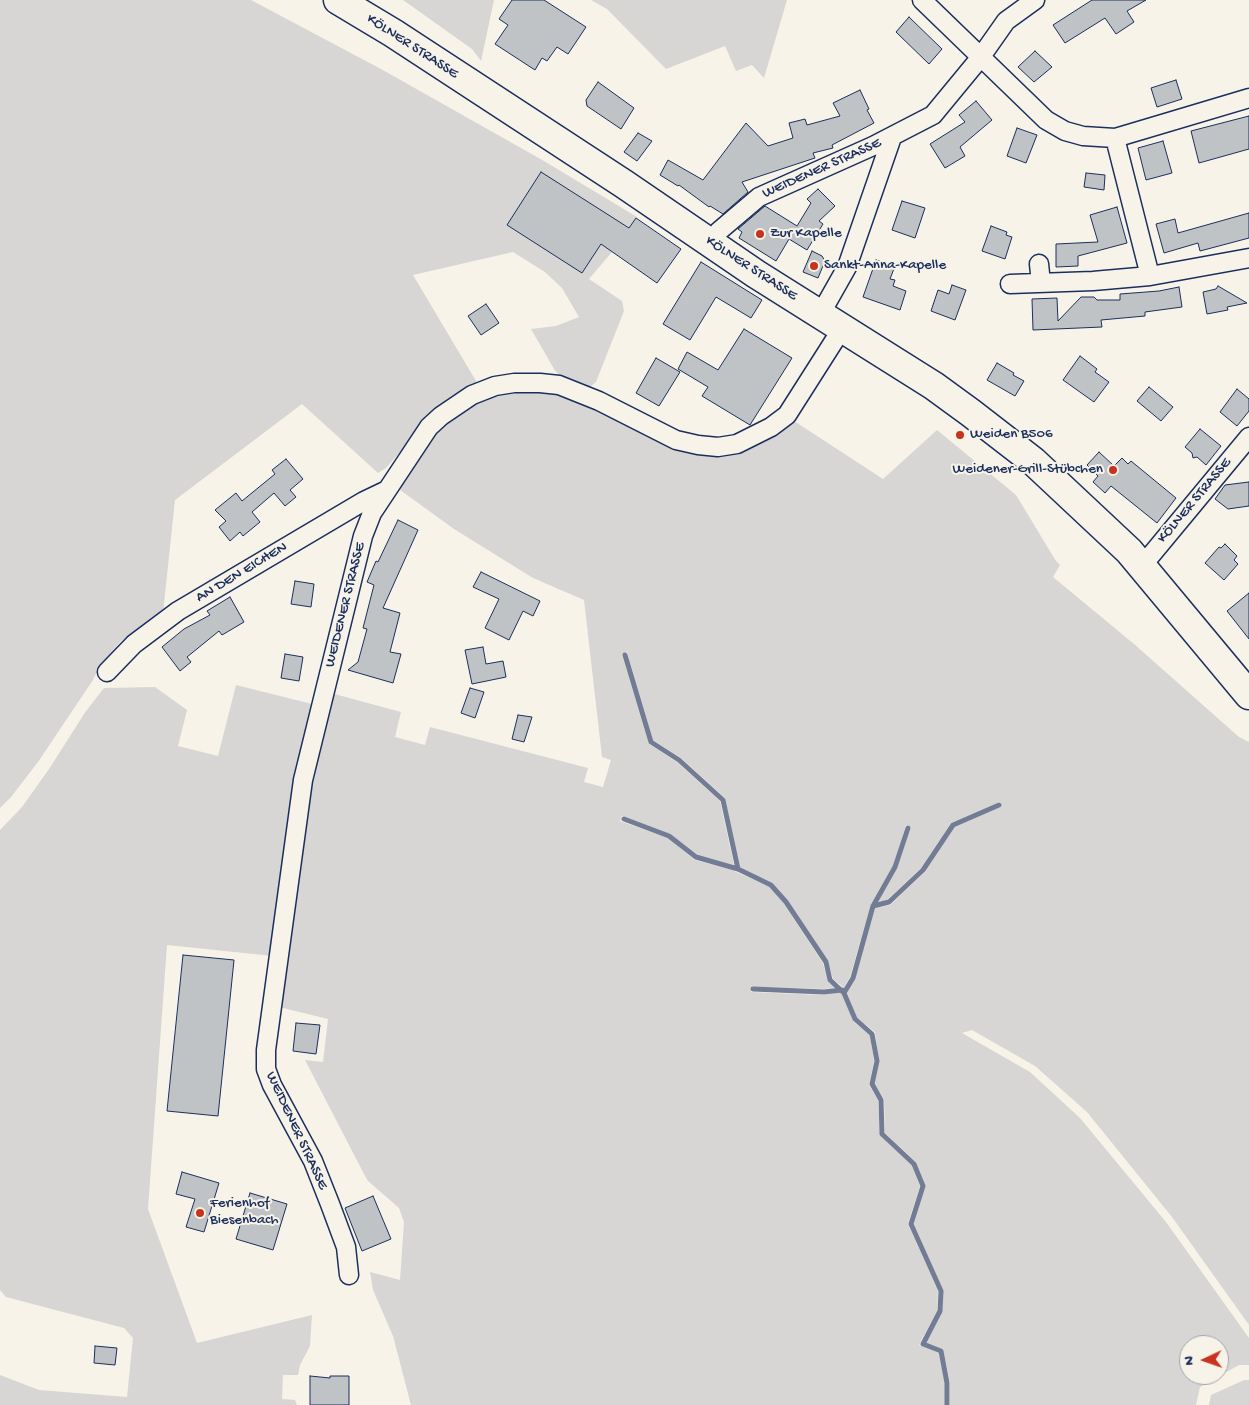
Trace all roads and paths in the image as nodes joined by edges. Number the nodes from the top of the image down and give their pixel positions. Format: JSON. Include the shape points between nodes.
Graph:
{"nodes":[{"id":1,"x":338,"y":0,"type":"edge"},
{"id":2,"x":922,"y":0,"type":"edge"},
{"id":3,"x":1034,"y":0,"type":"edge"},
{"id":4,"x":980,"y":58,"type":"junction"},
{"id":5,"x":1249,"y":98,"type":"edge"},
{"id":6,"x":892,"y":137,"type":"junction"},
{"id":7,"x":1115,"y":138,"type":"junction"},
{"id":8,"x":711,"y":243,"type":"junction"},
{"id":9,"x":1249,"y":258,"type":"edge"},
{"id":10,"x":1040,"y":264,"type":"dead end"},
{"id":11,"x":1150,"y":276,"type":"junction"},
{"id":12,"x":1040,"y":283,"type":"junction"},
{"id":13,"x":1010,"y":284,"type":"dead end"},
{"id":14,"x":832,"y":320,"type":"junction"},
{"id":15,"x":1249,"y":437,"type":"edge"},
{"id":16,"x":388,"y":490,"type":"junction"},
{"id":17,"x":1142,"y":566,"type":"junction"},
{"id":18,"x":107,"y":672,"type":"dead end"},
{"id":19,"x":1249,"y":694,"type":"edge"},
{"id":20,"x":349,"y":1275,"type":"dead end"}],
"edges":[{"from":1,"to":8,"type":"main road","name":"KÖLNER STRASSE"},
{"from":2,"to":4,"type":"street"},
{"from":3,"to":4,"type":"street","name":"WEIDENER STRASSE","via":[[1006,21]]},
{"from":4,"to":6,"type":"street","name":"WEIDENER STRASSE","via":[[933,115]]},
{"from":4,"to":7,"type":"street","via":[[1046,120],[1065,131],[1083,136]]},
{"from":5,"to":7,"type":"street"},
{"from":6,"to":8,"type":"street","name":"WEIDENER STRASSE","via":[[759,197],[719,231]]},
{"from":6,"to":14,"type":"street","name":"WEIDENER STRASSE"},
{"from":7,"to":11,"type":"street"},
{"from":8,"to":14,"type":"main road","name":"KÖLNER STRASSE"},
{"from":9,"to":11,"type":"street"},
{"from":10,"to":12,"type":"street"},
{"from":11,"to":12,"type":"street"},
{"from":12,"to":13,"type":"street"},
{"from":14,"to":16,"type":"street","name":"WEIDENER STRASSE","via":[[787,415],[771,428],[737,444],[718,447],[676,440],[560,385],[495,386],[472,395],[441,416]]},
{"from":14,"to":17,"type":"main road","name":"KÖLNER STRASSE","via":[[946,394],[1033,460]]},
{"from":15,"to":17,"type":"street","name":"KÖLNER STRASSE"},
{"from":16,"to":18,"type":"street","name":"AN DEN EICHEN","via":[[178,610],[134,644]]},
{"from":16,"to":20,"type":"street","name":"WEIDENER STRASSE","via":[[372,513],[362,536],[303,780],[266,1050],[266,1069],[272,1085],[313,1161],[334,1213],[346,1247]]},
{"from":17,"to":19,"type":"main road","name":"KÖLNER STRASSE"}]}
